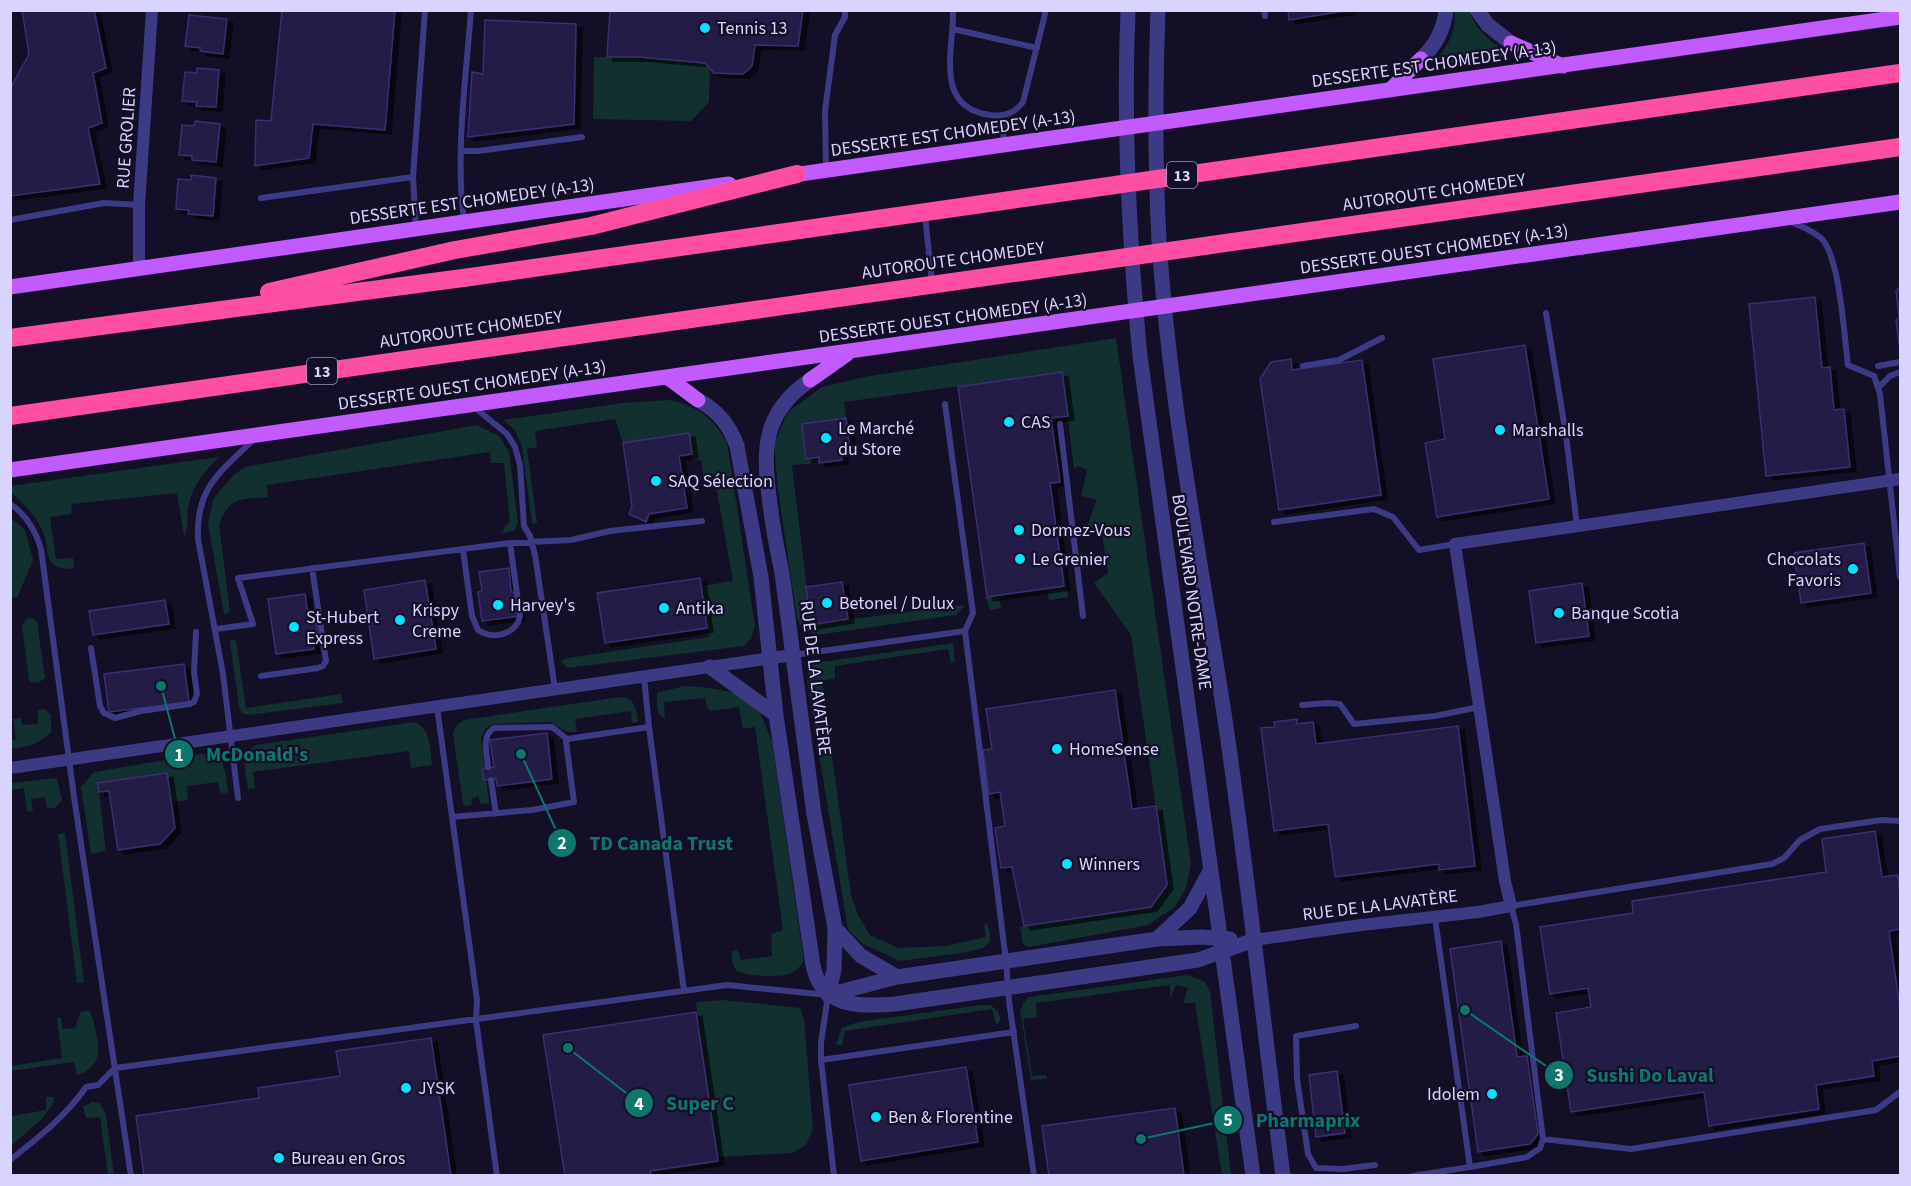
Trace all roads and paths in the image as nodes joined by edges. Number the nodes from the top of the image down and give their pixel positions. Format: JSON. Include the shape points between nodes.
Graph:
{"nodes":[{"id":1,"x":152,"y":10,"type":"edge"},
{"id":2,"x":425,"y":10,"type":"edge"},
{"id":3,"x":471,"y":10,"type":"edge"},
{"id":4,"x":845,"y":10,"type":"edge"},
{"id":5,"x":953,"y":10,"type":"edge"},
{"id":6,"x":1046,"y":10,"type":"edge"},
{"id":7,"x":1128,"y":10,"type":"edge"},
{"id":8,"x":1158,"y":10,"type":"edge"},
{"id":9,"x":1446,"y":10,"type":"edge"},
{"id":10,"x":1477,"y":10,"type":"edge"},
{"id":11,"x":1900,"y":17,"type":"edge"},
{"id":12,"x":954,"y":29,"type":"junction"},
{"id":13,"x":1511,"y":42,"type":"joint"},
{"id":14,"x":1037,"y":48,"type":"junction"},
{"id":15,"x":1421,"y":59,"type":"joint"},
{"id":16,"x":1563,"y":66,"type":"junction"},
{"id":17,"x":1900,"y":73,"type":"edge"},
{"id":18,"x":1390,"y":90,"type":"junction"},
{"id":19,"x":1002,"y":116,"type":"junction"},
{"id":20,"x":582,"y":137,"type":"dead end"},
{"id":21,"x":1004,"y":145,"type":"junction"},
{"id":22,"x":1900,"y":147,"type":"edge"},
{"id":23,"x":461,"y":151,"type":"junction"},
{"id":24,"x":826,"y":170,"type":"junction"},
{"id":25,"x":797,"y":174,"type":"junction"},
{"id":26,"x":414,"y":177,"type":"junction"},
{"id":27,"x":261,"y":198,"type":"dead end"},
{"id":28,"x":1900,"y":202,"type":"edge"},
{"id":29,"x":139,"y":205,"type":"junction"},
{"id":30,"x":925,"y":212,"type":"junction"},
{"id":31,"x":10,"y":219,"type":"edge"},
{"id":32,"x":1784,"y":219,"type":"junction"},
{"id":33,"x":464,"y":221,"type":"junction"},
{"id":34,"x":416,"y":228,"type":"junction"},
{"id":35,"x":139,"y":268,"type":"junction"},
{"id":36,"x":932,"y":285,"type":"junction"},
{"id":37,"x":10,"y":286,"type":"edge"},
{"id":38,"x":1546,"y":313,"type":"dead end"},
{"id":39,"x":168,"y":316,"type":"junction"},
{"id":40,"x":10,"y":338,"type":"edge"},
{"id":41,"x":1382,"y":338,"type":"dead end"},
{"id":42,"x":850,"y":352,"type":"junction"},
{"id":43,"x":1900,"y":362,"type":"edge"},
{"id":44,"x":1303,"y":366,"type":"dead end"},
{"id":45,"x":1878,"y":366,"type":"dead end"},
{"id":46,"x":1900,"y":372,"type":"edge"},
{"id":47,"x":667,"y":377,"type":"junction"},
{"id":48,"x":810,"y":380,"type":"joint"},
{"id":49,"x":1878,"y":388,"type":"junction"},
{"id":50,"x":698,"y":400,"type":"joint"},
{"id":51,"x":945,"y":404,"type":"dead end"},
{"id":52,"x":472,"y":405,"type":"junction"},
{"id":53,"x":12,"y":416,"type":"edge"},
{"id":54,"x":1060,"y":423,"type":"dead end"},
{"id":55,"x":258,"y":436,"type":"junction"},
{"id":56,"x":10,"y":470,"type":"edge"},
{"id":57,"x":1895,"y":480,"type":"edge"},
{"id":58,"x":10,"y":504,"type":"edge"},
{"id":59,"x":702,"y":521,"type":"dead end"},
{"id":60,"x":1274,"y":522,"type":"dead end"},
{"id":61,"x":1577,"y":526,"type":"junction"},
{"id":62,"x":531,"y":541,"type":"junction"},
{"id":63,"x":510,"y":543,"type":"junction"},
{"id":64,"x":1455,"y":544,"type":"junction"},
{"id":65,"x":463,"y":549,"type":"junction"},
{"id":66,"x":312,"y":568,"type":"junction"},
{"id":67,"x":1900,"y":577,"type":"edge"},
{"id":68,"x":1083,"y":616,"type":"dead end"},
{"id":69,"x":216,"y":630,"type":"junction"},
{"id":70,"x":965,"y":631,"type":"junction"},
{"id":71,"x":196,"y":632,"type":"dead end"},
{"id":72,"x":91,"y":648,"type":"dead end"},
{"id":73,"x":793,"y":655,"type":"junction"},
{"id":74,"x":771,"y":658,"type":"junction"},
{"id":75,"x":710,"y":667,"type":"junction"},
{"id":76,"x":261,"y":676,"type":"dead end"},
{"id":77,"x":644,"y":677,"type":"junction"},
{"id":78,"x":555,"y":689,"type":"junction"},
{"id":79,"x":1302,"y":705,"type":"dead end"},
{"id":80,"x":437,"y":707,"type":"junction"},
{"id":81,"x":1480,"y":707,"type":"junction"},
{"id":82,"x":776,"y":715,"type":"junction"},
{"id":83,"x":649,"y":727,"type":"junction"},
{"id":84,"x":231,"y":737,"type":"junction"},
{"id":85,"x":567,"y":739,"type":"junction"},
{"id":86,"x":69,"y":759,"type":"junction"},
{"id":87,"x":488,"y":767,"type":"dead end"},
{"id":88,"x":10,"y":768,"type":"edge"},
{"id":89,"x":491,"y":780,"type":"dead end"},
{"id":90,"x":238,"y":798,"type":"dead end"},
{"id":91,"x":496,"y":814,"type":"junction"},
{"id":92,"x":453,"y":817,"type":"junction"},
{"id":93,"x":1900,"y":821,"type":"edge"},
{"id":94,"x":1210,"y":871,"type":"junction"},
{"id":95,"x":1511,"y":906,"type":"junction"},
{"id":96,"x":1435,"y":918,"type":"junction"},
{"id":97,"x":836,"y":928,"type":"junction"},
{"id":98,"x":1157,"y":939,"type":"junction"},
{"id":99,"x":1254,"y":940,"type":"junction"},
{"id":100,"x":1221,"y":945,"type":"junction"},
{"id":101,"x":1006,"y":961,"type":"junction"},
{"id":102,"x":897,"y":977,"type":"junction"},
{"id":103,"x":1007,"y":989,"type":"junction"},
{"id":104,"x":684,"y":991,"type":"junction"},
{"id":105,"x":828,"y":995,"type":"junction"},
{"id":106,"x":476,"y":1020,"type":"junction"},
{"id":107,"x":1356,"y":1026,"type":"dead end"},
{"id":108,"x":1014,"y":1032,"type":"junction"},
{"id":109,"x":820,"y":1060,"type":"junction"},
{"id":110,"x":115,"y":1068,"type":"junction"},
{"id":111,"x":1900,"y":1092,"type":"edge"},
{"id":112,"x":1543,"y":1139,"type":"junction"},
{"id":113,"x":10,"y":1160,"type":"edge"},
{"id":114,"x":1375,"y":1165,"type":"dead end"},
{"id":115,"x":1470,"y":1167,"type":"junction"},
{"id":116,"x":131,"y":1176,"type":"edge"},
{"id":117,"x":497,"y":1176,"type":"edge"},
{"id":118,"x":834,"y":1176,"type":"edge"},
{"id":119,"x":1034,"y":1176,"type":"edge"},
{"id":120,"x":1253,"y":1176,"type":"edge"},
{"id":121,"x":1283,"y":1176,"type":"edge"},
{"id":122,"x":1412,"y":1176,"type":"edge"}],
"edges":[{"from":1,"to":29,"type":"street","name":"RUE GROLIER"},
{"from":2,"to":26,"type":"lane"},
{"from":3,"to":23,"type":"lane"},
{"from":4,"to":24,"type":"lane","via":[[835,35],[826,105]]},
{"from":5,"to":12,"type":"lane"},
{"from":6,"to":14,"type":"lane"},
{"from":7,"to":94,"type":"street","name":"BOULEVARD NOTRE-DAME","via":[[1128,215],[1140,356]]},
{"from":8,"to":99,"type":"street","name":"BOULEVARD NOTRE-DAME","via":[[1160,242],[1170,351]]},
{"from":9,"to":15,"type":"street","via":[[1436,43]]},
{"from":10,"to":13,"type":"street","via":[[1488,25]]},
{"from":11,"to":16,"type":"main road","name":"DESSERTE EST CHOMEDEY (A-13)"},
{"from":12,"to":14,"type":"lane"},
{"from":12,"to":19,"type":"lane","via":[[949,72],[960,102],[971,110]]},
{"from":13,"to":16,"type":"main road"},
{"from":14,"to":19,"type":"lane","via":[[1023,102]]},
{"from":15,"to":18,"type":"main road"},
{"from":16,"to":18,"type":"main road","name":"DESSERTE EST CHOMEDEY (A-13)"},
{"from":17,"to":30,"type":"highway","number":"13"},
{"from":18,"to":21,"type":"main road","name":"DESSERTE EST CHOMEDEY (A-13)"},
{"from":19,"to":21,"type":"lane"},
{"from":20,"to":23,"type":"lane"},
{"from":21,"to":24,"type":"main road","name":"DESSERTE EST CHOMEDEY (A-13)"},
{"from":22,"to":36,"type":"highway","name":"AUTOROUTE CHOMEDEY","number":"13"},
{"from":23,"to":33,"type":"lane"},
{"from":24,"to":25,"type":"main road","name":"DESSERTE EST CHOMEDEY (A-13)"},
{"from":25,"to":33,"type":"main road","name":"DESSERTE EST CHOMEDEY (A-13)"},
{"from":25,"to":39,"type":"highway","via":[[591,226],[455,250]]},
{"from":26,"to":27,"type":"lane"},
{"from":26,"to":34,"type":"lane"},
{"from":28,"to":32,"type":"main road","name":"DESSERTE OUEST CHOMEDEY (A-13)"},
{"from":29,"to":31,"type":"lane","via":[[104,203]]},
{"from":29,"to":35,"type":"street","name":"RUE GROLIER"},
{"from":30,"to":36,"type":"lane"},
{"from":30,"to":39,"type":"highway","number":"13"},
{"from":32,"to":42,"type":"main road","name":"DESSERTE OUEST CHOMEDEY (A-13)"},
{"from":32,"to":49,"type":"lane","via":[[1818,235],[1828,247],[1848,365],[1874,376]]},
{"from":33,"to":34,"type":"main road","name":"DESSERTE EST CHOMEDEY (A-13)"},
{"from":34,"to":35,"type":"main road","name":"DESSERTE EST CHOMEDEY (A-13)"},
{"from":35,"to":37,"type":"main road","name":"DESSERTE EST CHOMEDEY (A-13)"},
{"from":36,"to":53,"type":"highway","name":"AUTOROUTE CHOMEDEY","number":"13"},
{"from":38,"to":61,"type":"lane"},
{"from":39,"to":40,"type":"highway","number":"13"},
{"from":41,"to":44,"type":"lane","via":[[1339,360]]},
{"from":42,"to":47,"type":"main road","name":"DESSERTE OUEST CHOMEDEY (A-13)"},
{"from":42,"to":48,"type":"main road"},
{"from":43,"to":45,"type":"lane"},
{"from":46,"to":49,"type":"lane"},
{"from":47,"to":50,"type":"main road"},
{"from":47,"to":52,"type":"main road","name":"DESSERTE OUEST CHOMEDEY (A-13)"},
{"from":48,"to":73,"type":"street","name":"RUE DE LA LAVATÈRE","via":[[790,395],[774,417],[766,453]]},
{"from":49,"to":57,"type":"lane"},
{"from":50,"to":74,"type":"street","via":[[722,417],[737,446]]},
{"from":51,"to":70,"type":"lane","via":[[973,613]]},
{"from":52,"to":55,"type":"main road","name":"DESSERTE OUEST CHOMEDEY (A-13)"},
{"from":52,"to":62,"type":"lane","via":[[507,434],[515,447],[524,526]]},
{"from":54,"to":68,"type":"lane"},
{"from":55,"to":56,"type":"main road","name":"DESSERTE OUEST CHOMEDEY (A-13)"},
{"from":55,"to":69,"type":"lane","via":[[218,474],[207,489],[198,515],[198,539]]},
{"from":57,"to":61,"type":"street"},
{"from":57,"to":67,"type":"lane"},
{"from":58,"to":86,"type":"lane","via":[[23,514],[41,549]]},
{"from":59,"to":62,"type":"lane","via":[[610,531],[548,543]]},
{"from":60,"to":64,"type":"lane","via":[[1374,509],[1393,517],[1419,550]]},
{"from":61,"to":64,"type":"street"},
{"from":62,"to":63,"type":"lane"},
{"from":62,"to":78,"type":"lane"},
{"from":63,"to":65,"type":"lane"},
{"from":63,"to":65,"type":"lane","via":[[520,616],[515,629],[489,636],[478,630],[472,616]]},
{"from":64,"to":81,"type":"street"},
{"from":65,"to":66,"type":"lane"},
{"from":66,"to":69,"type":"lane","via":[[238,578],[253,624]]},
{"from":66,"to":76,"type":"lane","via":[[326,661],[321,667]]},
{"from":69,"to":84,"type":"lane"},
{"from":70,"to":73,"type":"lane"},
{"from":70,"to":101,"type":"lane"},
{"from":71,"to":72,"type":"lane","via":[[194,702],[130,716],[111,717],[102,711]]},
{"from":73,"to":74,"type":"street"},
{"from":73,"to":97,"type":"street","name":"RUE DE LA LAVATÈRE","via":[[814,814]]},
{"from":74,"to":75,"type":"street"},
{"from":74,"to":82,"type":"street"},
{"from":75,"to":77,"type":"street"},
{"from":75,"to":82,"type":"street"},
{"from":77,"to":78,"type":"street"},
{"from":77,"to":83,"type":"lane"},
{"from":78,"to":80,"type":"street"},
{"from":79,"to":81,"type":"lane","via":[[1340,704],[1354,723],[1435,716]]},
{"from":80,"to":84,"type":"street"},
{"from":80,"to":92,"type":"lane"},
{"from":81,"to":95,"type":"street"},
{"from":82,"to":105,"type":"street","via":[[814,972]]},
{"from":83,"to":85,"type":"lane"},
{"from":83,"to":104,"type":"lane"},
{"from":84,"to":86,"type":"street"},
{"from":84,"to":90,"type":"lane"},
{"from":85,"to":87,"type":"lane","via":[[552,727],[494,728],[486,739]]},
{"from":85,"to":91,"type":"lane","via":[[574,802]]},
{"from":86,"to":88,"type":"street"},
{"from":86,"to":110,"type":"lane"},
{"from":89,"to":91,"type":"lane"},
{"from":91,"to":92,"type":"lane"},
{"from":92,"to":106,"type":"lane","via":[[477,1000]]},
{"from":93,"to":95,"type":"lane","via":[[1820,829],[1772,864]]},
{"from":94,"to":98,"type":"street","via":[[1190,908]]},
{"from":94,"to":100,"type":"street","name":"BOULEVARD NOTRE-DAME"},
{"from":95,"to":96,"type":"street","name":"RUE DE LA LAVATÈRE"},
{"from":95,"to":112,"type":"lane"},
{"from":96,"to":99,"type":"street","name":"RUE DE LA LAVATÈRE"},
{"from":96,"to":115,"type":"lane"},
{"from":97,"to":102,"type":"street","via":[[861,956]]},
{"from":97,"to":105,"type":"street","name":"RUE DE LA LAVATÈRE"},
{"from":98,"to":100,"type":"street","name":"RUE DE LA LAVATÈRE"},
{"from":98,"to":101,"type":"street","name":"RUE DE LA LAVATÈRE"},
{"from":99,"to":100,"type":"street","name":"RUE DE LA LAVATÈRE"},
{"from":99,"to":121,"type":"street","name":"BOULEVARD NOTRE-DAME"},
{"from":100,"to":103,"type":"street","name":"RUE DE LA LAVATÈRE","via":[[1198,960]]},
{"from":100,"to":120,"type":"street","name":"BOULEVARD NOTRE-DAME"},
{"from":101,"to":102,"type":"street","name":"RUE DE LA LAVATÈRE"},
{"from":101,"to":103,"type":"lane"},
{"from":102,"to":105,"type":"street","name":"RUE DE LA LAVATÈRE"},
{"from":103,"to":105,"type":"street","name":"RUE DE LA LAVATÈRE","via":[[882,1005],[853,1005]]},
{"from":103,"to":108,"type":"lane"},
{"from":104,"to":105,"type":"lane","via":[[727,985]]},
{"from":104,"to":106,"type":"lane"},
{"from":105,"to":109,"type":"lane"},
{"from":106,"to":110,"type":"lane"},
{"from":106,"to":117,"type":"lane"},
{"from":107,"to":114,"type":"lane","via":[[1296,1036],[1297,1079],[1308,1154],[1316,1168]]},
{"from":108,"to":109,"type":"lane"},
{"from":108,"to":119,"type":"lane"},
{"from":109,"to":118,"type":"lane"},
{"from":110,"to":113,"type":"lane","via":[[98,1084],[86,1087],[75,1103]]},
{"from":110,"to":116,"type":"lane"},
{"from":111,"to":112,"type":"lane","via":[[1876,1110],[1631,1149]]},
{"from":112,"to":115,"type":"lane","via":[[1540,1148],[1527,1157]]},
{"from":115,"to":122,"type":"lane"}]}
